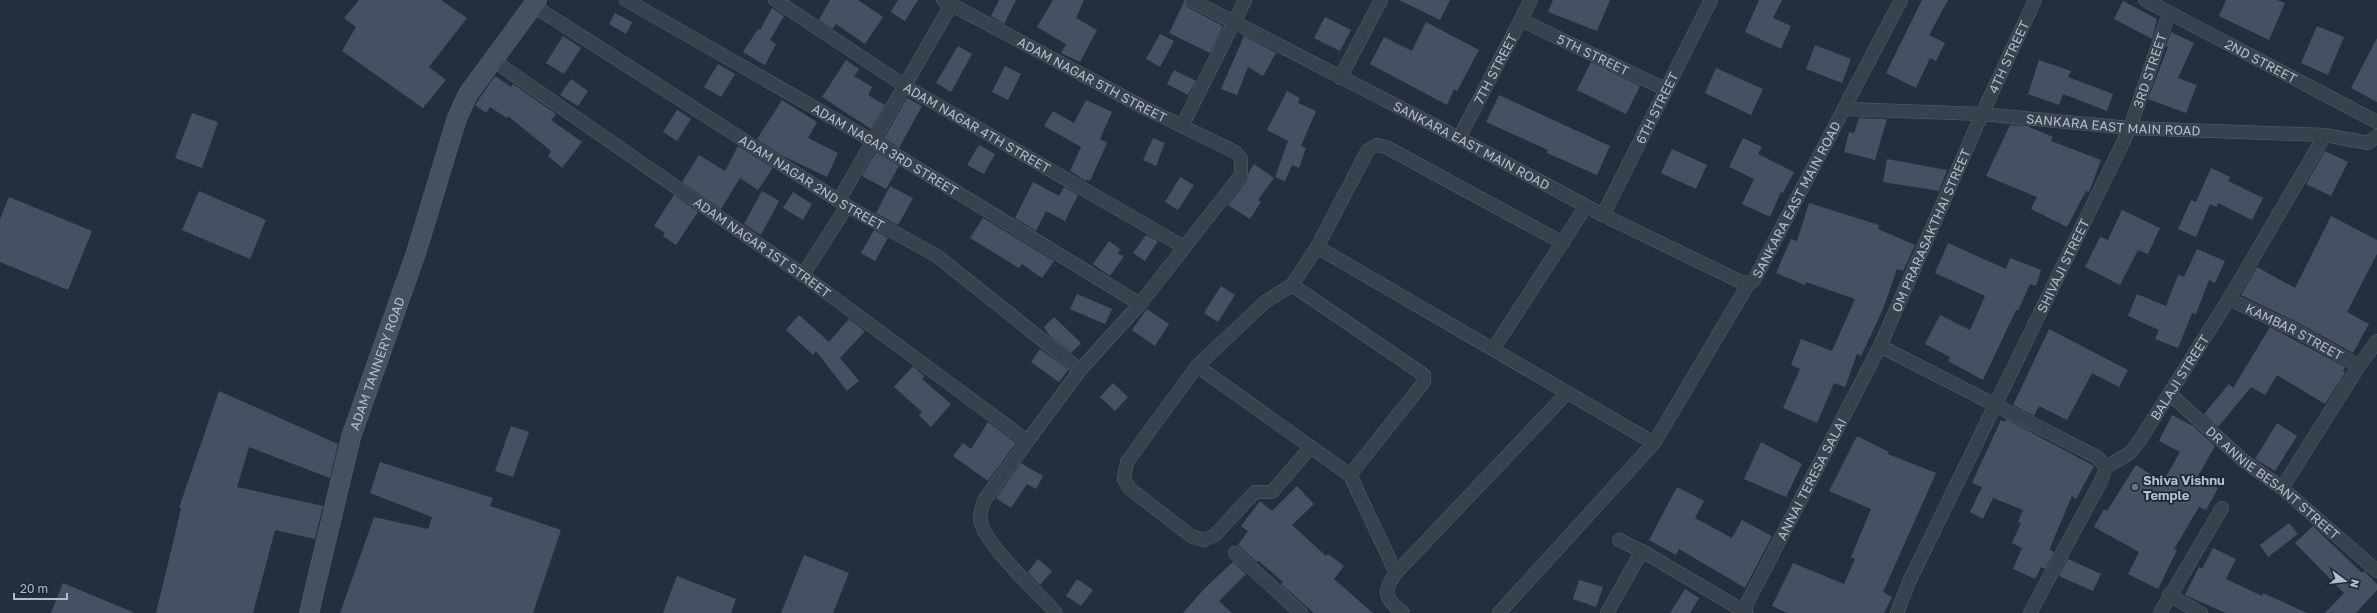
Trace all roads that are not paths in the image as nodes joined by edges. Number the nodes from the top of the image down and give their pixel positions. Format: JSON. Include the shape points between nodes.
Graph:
{"nodes":[{"id":1,"x":626,"y":0,"type":"edge"},
{"id":2,"x":774,"y":0,"type":"edge"},
{"id":3,"x":1191,"y":0,"type":"edge"},
{"id":4,"x":1245,"y":0,"type":"edge"},
{"id":5,"x":1381,"y":0,"type":"edge"},
{"id":6,"x":1531,"y":0,"type":"edge"},
{"id":7,"x":1711,"y":0,"type":"edge"},
{"id":8,"x":1901,"y":0,"type":"edge"},
{"id":9,"x":2036,"y":0,"type":"edge"},
{"id":10,"x":2145,"y":0,"type":"edge"},
{"id":11,"x":536,"y":3,"type":"edge"},
{"id":12,"x":947,"y":3,"type":"edge"},
{"id":13,"x":2169,"y":13,"type":"junction"},
{"id":14,"x":1521,"y":20,"type":"junction"},
{"id":15,"x":1234,"y":22,"type":"junction"},
{"id":16,"x":494,"y":60,"type":"junction"},
{"id":17,"x":1340,"y":78,"type":"junction"},
{"id":18,"x":905,"y":86,"type":"junction"},
{"id":19,"x":1665,"y":89,"type":"junction"},
{"id":20,"x":1845,"y":109,"type":"junction"},
{"id":21,"x":1982,"y":114,"type":"junction"},
{"id":22,"x":2377,"y":122,"type":"edge"},
{"id":23,"x":1182,"y":126,"type":"junction"},
{"id":24,"x":2130,"y":128,"type":"junction"},
{"id":25,"x":2325,"y":134,"type":"junction"},
{"id":26,"x":1459,"y":138,"type":"junction"},
{"id":27,"x":2373,"y":140,"type":"edge"},
{"id":28,"x":873,"y":141,"type":"junction"},
{"id":29,"x":843,"y":203,"type":"junction"},
{"id":30,"x":1586,"y":206,"type":"junction"},
{"id":31,"x":1603,"y":215,"type":"junction"},
{"id":32,"x":1563,"y":243,"type":"junction"},
{"id":33,"x":1184,"y":247,"type":"junction"},
{"id":34,"x":1317,"y":247,"type":"junction"},
{"id":35,"x":804,"y":275,"type":"junction"},
{"id":36,"x":1749,"y":283,"type":"junction"},
{"id":37,"x":1292,"y":285,"type":"junction"},
{"id":38,"x":2230,"y":299,"type":"junction"},
{"id":39,"x":1140,"y":304,"type":"junction"},
{"id":40,"x":2377,"y":341,"type":"edge"},
{"id":41,"x":1880,"y":346,"type":"junction"},
{"id":42,"x":1494,"y":348,"type":"junction"},
{"id":43,"x":1197,"y":366,"type":"junction"},
{"id":44,"x":2359,"y":366,"type":"junction"},
{"id":45,"x":1080,"y":370,"type":"junction"},
{"id":46,"x":1566,"y":394,"type":"junction"},
{"id":47,"x":2170,"y":394,"type":"junction"},
{"id":48,"x":1994,"y":404,"type":"junction"},
{"id":49,"x":1027,"y":441,"type":"junction"},
{"id":50,"x":1654,"y":443,"type":"junction"},
{"id":51,"x":1311,"y":447,"type":"junction"},
{"id":52,"x":2106,"y":467,"type":"junction"},
{"id":53,"x":1350,"y":475,"type":"junction"},
{"id":54,"x":2282,"y":488,"type":"junction"},
{"id":55,"x":2222,"y":508,"type":"dead end"},
{"id":56,"x":1619,"y":540,"type":"dead end"},
{"id":57,"x":1642,"y":551,"type":"junction"},
{"id":58,"x":1235,"y":553,"type":"dead end"},
{"id":59,"x":2377,"y":571,"type":"edge"},
{"id":60,"x":1396,"y":573,"type":"junction"},
{"id":61,"x":2169,"y":595,"type":"junction"},
{"id":62,"x":1744,"y":612,"type":"edge"},
{"id":63,"x":309,"y":613,"type":"edge"},
{"id":64,"x":1056,"y":613,"type":"edge"},
{"id":65,"x":1301,"y":613,"type":"edge"},
{"id":66,"x":1403,"y":613,"type":"edge"},
{"id":67,"x":1500,"y":613,"type":"edge"},
{"id":68,"x":1607,"y":613,"type":"edge"},
{"id":69,"x":1897,"y":613,"type":"edge"},
{"id":70,"x":2030,"y":613,"type":"edge"},
{"id":71,"x":2160,"y":613,"type":"edge"},
{"id":72,"x":2201,"y":613,"type":"edge"}],
"edges":[{"from":1,"to":28,"type":"street","name":"ADAM NAGAR 3RD STREET"},
{"from":2,"to":18,"type":"street","name":"ADAM NAGAR 4TH STREET"},
{"from":3,"to":15,"type":"street","name":"SANKARA EAST MAIN ROAD"},
{"from":4,"to":15,"type":"street"},
{"from":5,"to":17,"type":"street"},
{"from":6,"to":14,"type":"street","name":"7TH STREET"},
{"from":7,"to":19,"type":"street","name":"6TH STREET"},
{"from":8,"to":20,"type":"street"},
{"from":9,"to":21,"type":"street","name":"4TH STREET"},
{"from":10,"to":13,"type":"street","name":"2ND STREET"},
{"from":11,"to":16,"type":"street","name":"ADAM TANNERY ROAD"},
{"from":11,"to":29,"type":"street","name":"ADAM NAGAR 2ND STREET"},
{"from":12,"to":18,"type":"street"},
{"from":12,"to":23,"type":"street","name":"ADAM NAGAR 5TH STREET"},
{"from":13,"to":22,"type":"street","name":"2ND STREET"},
{"from":13,"to":24,"type":"street","name":"3RD STREET"},
{"from":14,"to":19,"type":"street","name":"5TH STREET"},
{"from":14,"to":26,"type":"street","name":"7TH STREET"},
{"from":15,"to":17,"type":"street","name":"SANKARA EAST MAIN ROAD"},
{"from":15,"to":23,"type":"street"},
{"from":16,"to":35,"type":"street","name":"ADAM NAGAR 1ST STREET"},
{"from":16,"to":63,"type":"street","name":"ADAM TANNERY ROAD","via":[[468,94],[457,118],[416,253],[351,437]]},
{"from":17,"to":26,"type":"street","name":"SANKARA EAST MAIN ROAD"},
{"from":18,"to":28,"type":"street"},
{"from":18,"to":33,"type":"street","name":"ADAM NAGAR 4TH STREET"},
{"from":19,"to":31,"type":"street","name":"6TH STREET"},
{"from":20,"to":21,"type":"street","name":"SANKARA EAST MAIN ROAD"},
{"from":20,"to":36,"type":"street","name":"SANKARA EAST MAIN ROAD","via":[[1754,280]]},
{"from":21,"to":24,"type":"street","name":"SANKARA EAST MAIN ROAD"},
{"from":21,"to":41,"type":"street","name":"OM PRARASAKTHAI STREET"},
{"from":23,"to":33,"type":"street","name":"ADAM NAGAR 5TH STREET","via":[[1235,152],[1242,159],[1241,175]]},
{"from":24,"to":25,"type":"street","name":"SANKARA EAST MAIN ROAD"},
{"from":24,"to":48,"type":"street","name":"SHIVAJI STREET"},
{"from":25,"to":27,"type":"street","name":"SANKARA EAST MAIN ROAD"},
{"from":25,"to":38,"type":"street","name":"BALAJI STREET"},
{"from":26,"to":30,"type":"street","name":"SANKARA EAST MAIN ROAD"},
{"from":28,"to":29,"type":"street"},
{"from":28,"to":39,"type":"street","name":"ADAM NAGAR 3RD STREET"},
{"from":29,"to":35,"type":"street"},
{"from":29,"to":45,"type":"street","name":"ADAM NAGAR 2ND STREET","via":[[937,256]]},
{"from":30,"to":31,"type":"street","name":"SANKARA EAST MAIN ROAD"},
{"from":30,"to":32,"type":"street"},
{"from":31,"to":36,"type":"street","name":"SANKARA EAST MAIN ROAD","via":[[1741,282]]},
{"from":32,"to":34,"type":"street","via":[[1386,147],[1377,145],[1368,150]]},
{"from":32,"to":42,"type":"street"},
{"from":33,"to":39,"type":"street"},
{"from":34,"to":37,"type":"street"},
{"from":34,"to":42,"type":"street"},
{"from":35,"to":49,"type":"street","name":"ADAM NAGAR 1ST STREET"},
{"from":36,"to":50,"type":"street"},
{"from":37,"to":43,"type":"street","via":[[1265,302]]},
{"from":37,"to":53,"type":"street","via":[[1424,375],[1424,382]]},
{"from":38,"to":44,"type":"street","name":"KAMBAR STREET","via":[[2293,329]]},
{"from":38,"to":47,"type":"street","name":"BALAJI STREET"},
{"from":39,"to":45,"type":"street"},
{"from":40,"to":44,"type":"street"},
{"from":41,"to":48,"type":"street"},
{"from":41,"to":62,"type":"street","name":"ANNAI TERESA SALAI"},
{"from":42,"to":46,"type":"street"},
{"from":43,"to":51,"type":"street"},
{"from":43,"to":51,"type":"street","via":[[1127,462],[1124,479],[1129,488],[1191,536],[1204,540],[1215,535],[1255,492],[1272,492]]},
{"from":44,"to":54,"type":"street"},
{"from":45,"to":49,"type":"street"},
{"from":46,"to":50,"type":"street"},
{"from":46,"to":60,"type":"street"},
{"from":47,"to":52,"type":"street","name":"BALAJI STREET","via":[[2130,453]]},
{"from":47,"to":54,"type":"street","name":"DR ANNIE BESANT STREET","via":[[2244,461]]},
{"from":48,"to":52,"type":"street","via":[[2097,457]]},
{"from":48,"to":69,"type":"street","name":"SHIVAJI STREET","via":[[1909,582]]},
{"from":49,"to":64,"type":"street","via":[[986,499],[980,512],[981,523],[988,539]]},
{"from":50,"to":67,"type":"street"},
{"from":51,"to":53,"type":"street"},
{"from":52,"to":70,"type":"street","via":[[2101,481]]},
{"from":53,"to":60,"type":"street"},
{"from":54,"to":59,"type":"street","name":"DR ANNIE BESANT STREET"},
{"from":55,"to":61,"type":"street"},
{"from":56,"to":57,"type":"street"},
{"from":57,"to":62,"type":"street"},
{"from":57,"to":68,"type":"street"},
{"from":58,"to":65,"type":"street"},
{"from":60,"to":66,"type":"street","via":[[1389,584],[1387,594],[1389,602]]},
{"from":61,"to":71,"type":"street"},
{"from":61,"to":72,"type":"street"}]}
